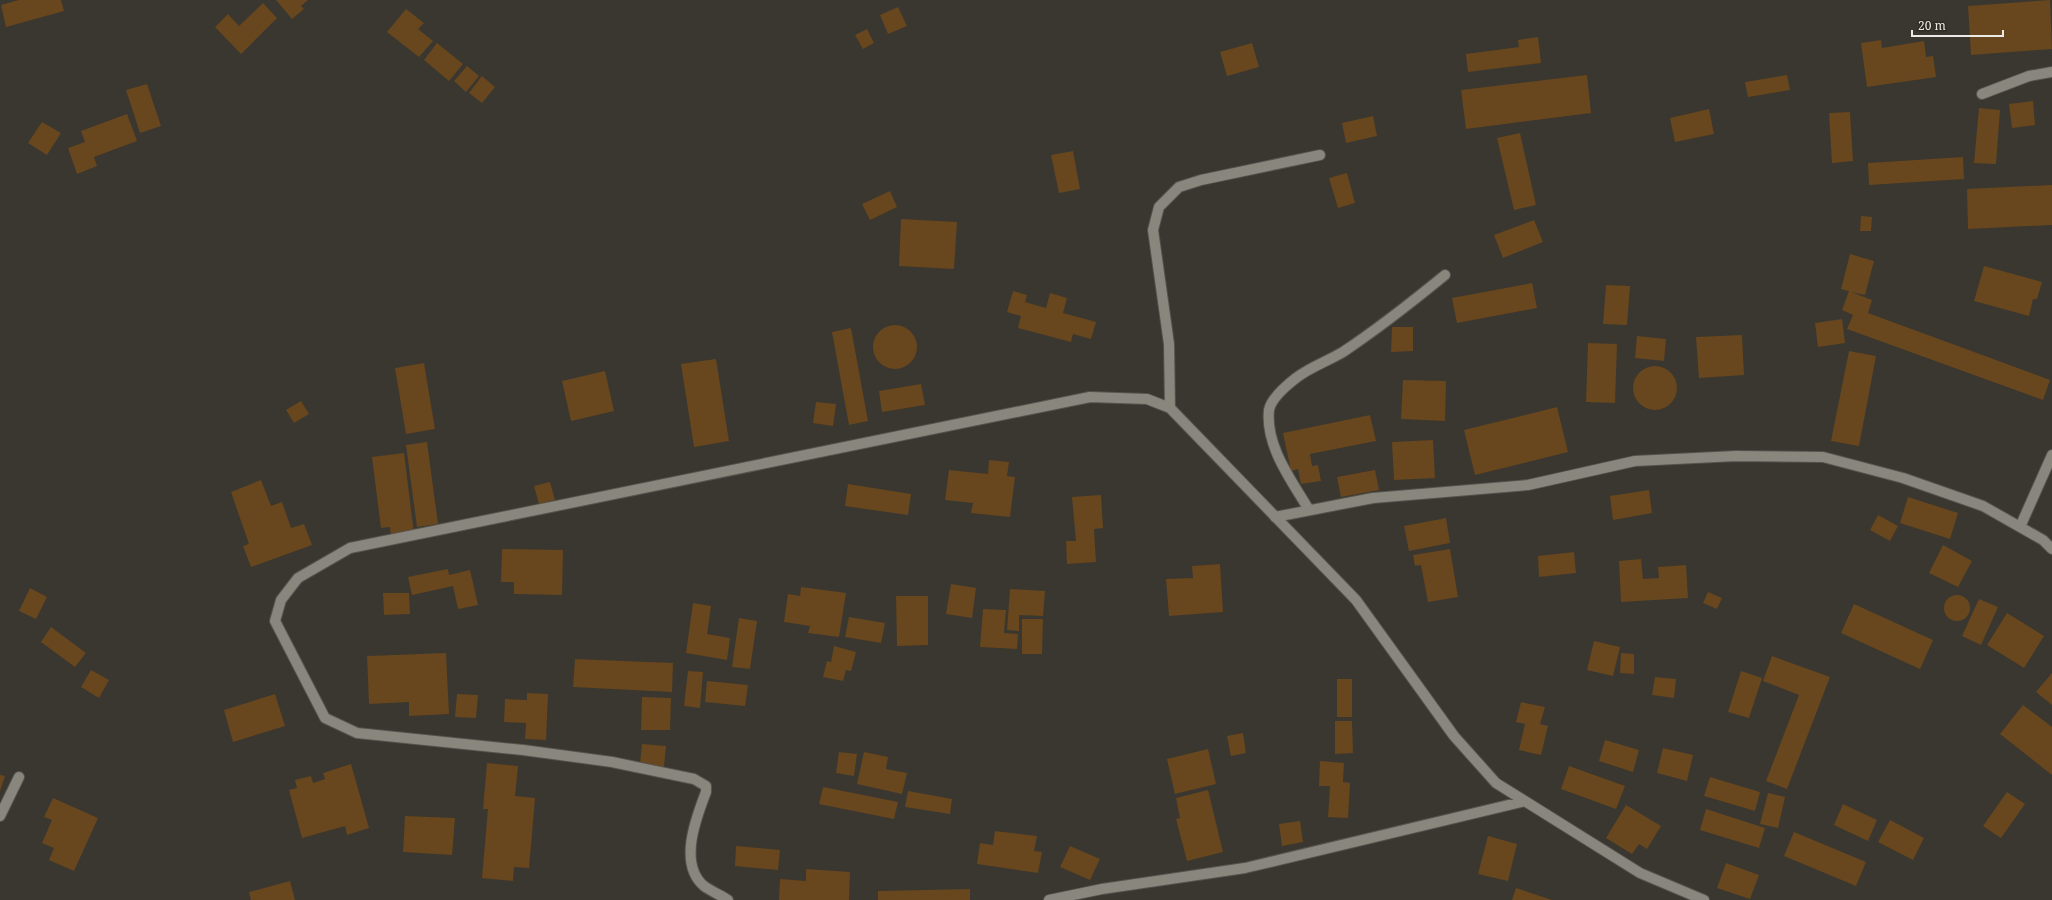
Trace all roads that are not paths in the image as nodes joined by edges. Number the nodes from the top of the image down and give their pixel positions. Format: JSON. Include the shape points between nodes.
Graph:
{"nodes":[{"id":1,"x":2052,"y":72,"type":"edge"},
{"id":2,"x":1982,"y":94,"type":"dead end"},
{"id":3,"x":1320,"y":155,"type":"dead end"},
{"id":4,"x":1445,"y":275,"type":"dead end"},
{"id":5,"x":1170,"y":408,"type":"junction"},
{"id":6,"x":2052,"y":455,"type":"edge"},
{"id":7,"x":1309,"y":510,"type":"junction"},
{"id":8,"x":1275,"y":517,"type":"junction"},
{"id":9,"x":2020,"y":527,"type":"junction"},
{"id":10,"x":2052,"y":549,"type":"edge"},
{"id":11,"x":19,"y":776,"type":"dead end"},
{"id":12,"x":1524,"y":800,"type":"junction"},
{"id":13,"x":0,"y":816,"type":"edge"},
{"id":14,"x":728,"y":900,"type":"edge"},
{"id":15,"x":1049,"y":900,"type":"edge"},
{"id":16,"x":1704,"y":900,"type":"edge"}],
"edges":[{"from":1,"to":2,"type":"street","via":[[2029,76]]},
{"from":3,"to":5,"type":"street","via":[[1201,180],[1179,188],[1159,207],[1153,230],[1168,344]]},
{"from":4,"to":7,"type":"street","via":[[1382,326],[1342,353],[1296,377],[1279,394],[1269,409],[1271,436],[1283,466]]},
{"from":5,"to":8,"type":"street"},
{"from":5,"to":14,"type":"street","via":[[1147,399],[1090,397],[350,548],[298,578],[281,600],[275,620],[325,718],[358,733],[612,762],[702,782],[706,786],[706,792],[690,844],[693,870],[703,885]]},
{"from":6,"to":9,"type":"street"},
{"from":7,"to":8,"type":"street"},
{"from":7,"to":9,"type":"street","via":[[1373,498],[1528,485],[1635,460],[1736,456],[1823,457],[1903,478],[1983,506]]},
{"from":8,"to":12,"type":"street","via":[[1356,600],[1454,736],[1496,783]]},
{"from":9,"to":10,"type":"street","via":[[2043,540]]},
{"from":11,"to":13,"type":"street"},
{"from":12,"to":15,"type":"street","via":[[1245,868],[1102,889]]},
{"from":12,"to":16,"type":"street","via":[[1640,873]]}]}
